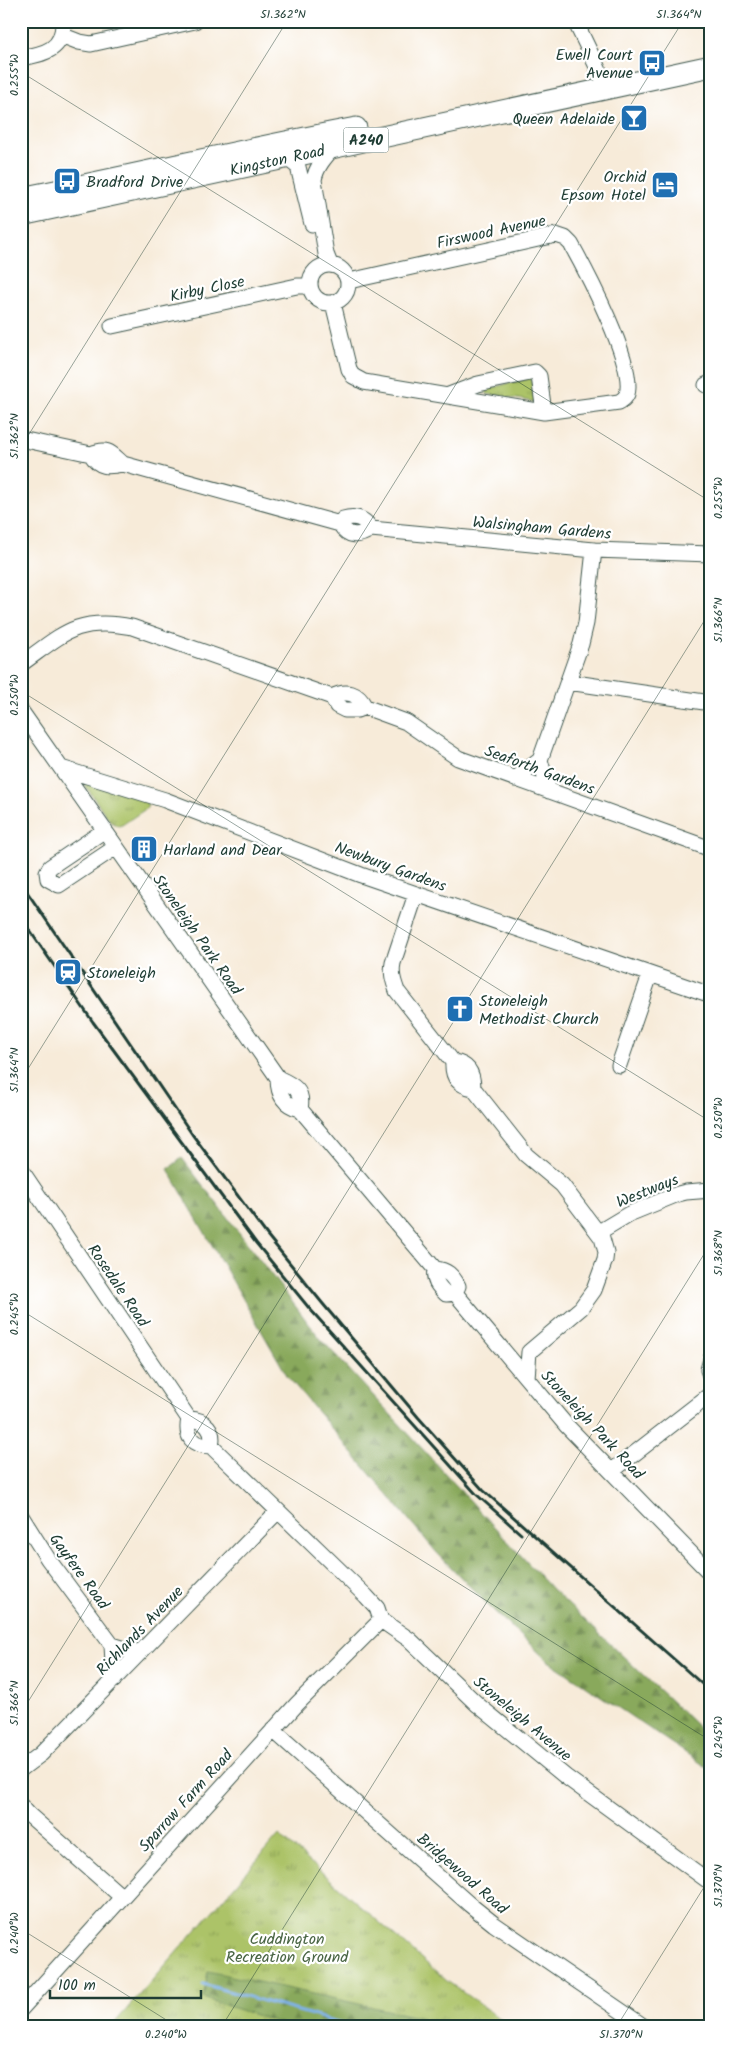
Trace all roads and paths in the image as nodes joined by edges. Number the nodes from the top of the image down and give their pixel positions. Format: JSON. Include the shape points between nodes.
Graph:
{"nodes":[{"id":1,"x":196,"y":21,"type":"edge"},
{"id":2,"x":575,"y":21,"type":"edge"},
{"id":3,"x":62,"y":28,"type":"edge"},
{"id":4,"x":711,"y":55,"type":"edge"},
{"id":5,"x":21,"y":58,"type":"edge"},
{"id":6,"x":711,"y":66,"type":"edge"},
{"id":7,"x":602,"y":77,"type":"junction"},
{"id":8,"x":334,"y":147,"type":"junction"},
{"id":9,"x":287,"y":158,"type":"junction"},
{"id":10,"x":21,"y":198,"type":"edge"},
{"id":11,"x":21,"y":215,"type":"edge"},
{"id":12,"x":323,"y":266,"type":"junction"},
{"id":13,"x":348,"y":282,"type":"junction"},
{"id":14,"x":310,"y":286,"type":"junction"},
{"id":15,"x":334,"y":303,"type":"junction"},
{"id":16,"x":112,"y":326,"type":"dead end"},
{"id":17,"x":449,"y":395,"type":"junction"},
{"id":18,"x":544,"y":412,"type":"junction"},
{"id":19,"x":21,"y":439,"type":"edge"},
{"id":20,"x":594,"y":550,"type":"junction"},
{"id":21,"x":711,"y":554,"type":"edge"},
{"id":22,"x":21,"y":664,"type":"edge"},
{"id":23,"x":568,"y":682,"type":"junction"},
{"id":24,"x":711,"y":703,"type":"edge"},
{"id":25,"x":21,"y":711,"type":"edge"},
{"id":26,"x":540,"y":760,"type":"junction"},
{"id":27,"x":62,"y":768,"type":"junction"},
{"id":28,"x":515,"y":779,"type":"junction"},
{"id":29,"x":549,"y":791,"type":"junction"},
{"id":30,"x":105,"y":830,"type":"junction"},
{"id":31,"x":116,"y":847,"type":"junction"},
{"id":32,"x":711,"y":849,"type":"edge"},
{"id":33,"x":416,"y":894,"type":"junction"},
{"id":34,"x":650,"y":975,"type":"junction"},
{"id":35,"x":711,"y":995,"type":"edge"},
{"id":36,"x":618,"y":1065,"type":"dead end"},
{"id":37,"x":21,"y":1170,"type":"edge"},
{"id":38,"x":711,"y":1190,"type":"edge"},
{"id":39,"x":599,"y":1232,"type":"junction"},
{"id":40,"x":504,"y":1351,"type":"junction"},
{"id":41,"x":529,"y":1352,"type":"junction"},
{"id":42,"x":711,"y":1359,"type":"edge"},
{"id":43,"x":527,"y":1378,"type":"junction"},
{"id":44,"x":711,"y":1378,"type":"edge"},
{"id":45,"x":711,"y":1394,"type":"edge"},
{"id":46,"x":612,"y":1472,"type":"junction"},
{"id":47,"x":278,"y":1511,"type":"junction"},
{"id":48,"x":21,"y":1516,"type":"edge"},
{"id":49,"x":331,"y":1563,"type":"joint"},
{"id":50,"x":711,"y":1574,"type":"edge"},
{"id":51,"x":380,"y":1620,"type":"junction"},
{"id":52,"x":112,"y":1645,"type":"junction"},
{"id":53,"x":139,"y":1653,"type":"junction"},
{"id":54,"x":114,"y":1680,"type":"junction"},
{"id":55,"x":273,"y":1730,"type":"junction"},
{"id":56,"x":21,"y":1769,"type":"edge"},
{"id":57,"x":21,"y":1806,"type":"edge"},
{"id":58,"x":711,"y":1883,"type":"edge"},
{"id":59,"x":122,"y":1897,"type":"junction"},
{"id":60,"x":21,"y":2009,"type":"edge"},
{"id":61,"x":643,"y":2026,"type":"edge"}],
"edges":[{"from":1,"to":3,"type":"street","via":[[91,44],[79,42]]},
{"from":2,"to":7,"type":"street"},
{"from":3,"to":5,"type":"street","via":[[57,44],[46,53]]},
{"from":4,"to":7,"type":"highway","name":"Kingston Road","number":"A240"},
{"from":6,"to":8,"type":"highway","name":"Kingston Road","number":"A240"},
{"from":7,"to":10,"type":"highway","name":"Kingston Road","number":"A240"},
{"from":8,"to":9,"type":"highway","name":"Kingston Road","number":"A240"},
{"from":8,"to":12,"type":"street","via":[[314,180],[326,254]]},
{"from":9,"to":11,"type":"highway","name":"Kingston Road","number":"A240"},
{"from":9,"to":12,"type":"street","via":[[298,167]]},
{"from":12,"to":13,"type":"street","via":[[336,265]]},
{"from":12,"to":14,"type":"street","via":[[310,279]]},
{"from":13,"to":15,"type":"street","via":[[343,297]]},
{"from":13,"to":18,"type":"street","name":"Firswood Avenue","via":[[546,236],[565,238],[580,260],[617,339],[627,393],[619,402]]},
{"from":14,"to":15,"type":"street","via":[[320,301]]},
{"from":14,"to":16,"type":"street","name":"Kirby Close","via":[[297,286]]},
{"from":15,"to":17,"type":"street","name":"Firswood Avenue","via":[[353,376],[364,382]]},
{"from":17,"to":18,"type":"street","name":"Firswood Avenue"},
{"from":17,"to":18,"type":"street","name":"Firswood Avenue","via":[[478,384],[535,372],[539,376]]},
{"from":19,"to":20,"type":"street","name":"Walsingham Gardens","via":[[91,454],[103,467],[123,464],[340,524],[354,536],[371,529]]},
{"from":20,"to":21,"type":"street","name":"Walsingham Gardens"},
{"from":20,"to":23,"type":"street","via":[[586,623]]},
{"from":22,"to":28,"type":"street","name":"Seaforth Gardens","via":[[79,626],[113,623],[132,627],[332,697],[337,706],[345,710],[365,707],[406,722],[458,758]]},
{"from":23,"to":24,"type":"street"},
{"from":23,"to":26,"type":"street"},
{"from":25,"to":27,"type":"street","name":"Stoneleigh Park Road"},
{"from":26,"to":28,"type":"street"},
{"from":26,"to":29,"type":"street"},
{"from":27,"to":30,"type":"street","name":"Stoneleigh Park Road"},
{"from":27,"to":33,"type":"street","name":"Newbury Gardens","via":[[165,800]]},
{"from":28,"to":29,"type":"street","name":"Seaforth Gardens"},
{"from":29,"to":32,"type":"street","name":"Seaforth Gardens"},
{"from":30,"to":31,"type":"street","name":"Stoneleigh Park Road"},
{"from":30,"to":31,"type":"street","via":[[50,867],[48,879],[59,885]]},
{"from":31,"to":40,"type":"street","name":"Stoneleigh Park Road","via":[[278,1078],[282,1098],[300,1109],[435,1269],[434,1278],[440,1288],[446,1294],[455,1293]]},
{"from":33,"to":34,"type":"street","name":"Newbury Gardens"},
{"from":33,"to":39,"type":"street","via":[[391,972],[397,991],[453,1062],[456,1080],[472,1088],[526,1155],[557,1180]]},
{"from":34,"to":35,"type":"street","name":"Newbury Gardens"},
{"from":34,"to":36,"type":"street"},
{"from":37,"to":47,"type":"street","name":"Rosedale Road","via":[[189,1419],[187,1432],[190,1438],[196,1444],[211,1446]]},
{"from":38,"to":39,"type":"street","name":"Westways","via":[[678,1194],[623,1217]]},
{"from":39,"to":41,"type":"street","via":[[605,1243],[605,1260],[588,1301]]},
{"from":40,"to":41,"type":"street"},
{"from":40,"to":43,"type":"street","name":"Stoneleigh Park Road"},
{"from":41,"to":43,"type":"street"},
{"from":42,"to":44,"type":"street","via":[[708,1370]]},
{"from":43,"to":46,"type":"street","name":"Stoneleigh Park Road","via":[[566,1425]]},
{"from":45,"to":46,"type":"street"},
{"from":46,"to":50,"type":"street","name":"Stoneleigh Park Road"},
{"from":47,"to":49,"type":"street","name":"Rosedale Road"},
{"from":47,"to":53,"type":"street","name":"Richlands Avenue"},
{"from":48,"to":52,"type":"street","name":"Gayfere Road","via":[[48,1559]]},
{"from":49,"to":51,"type":"street","name":"Stoneleigh Avenue","via":[[377,1608]]},
{"from":51,"to":55,"type":"street","name":"Sparrow Farm Road"},
{"from":51,"to":58,"type":"street","name":"Stoneleigh Avenue","via":[[410,1640],[478,1704],[566,1777]]},
{"from":52,"to":53,"type":"street"},
{"from":52,"to":54,"type":"street"},
{"from":53,"to":54,"type":"street","name":"Richlands Avenue"},
{"from":54,"to":56,"type":"street","name":"Richlands Avenue","via":[[41,1754]]},
{"from":55,"to":59,"type":"street","name":"Sparrow Farm Road"},
{"from":55,"to":61,"type":"street","name":"Bridgewood Road","via":[[469,1904]]},
{"from":57,"to":59,"type":"street"},
{"from":59,"to":60,"type":"street","name":"Sparrow Farm Road"}]}
